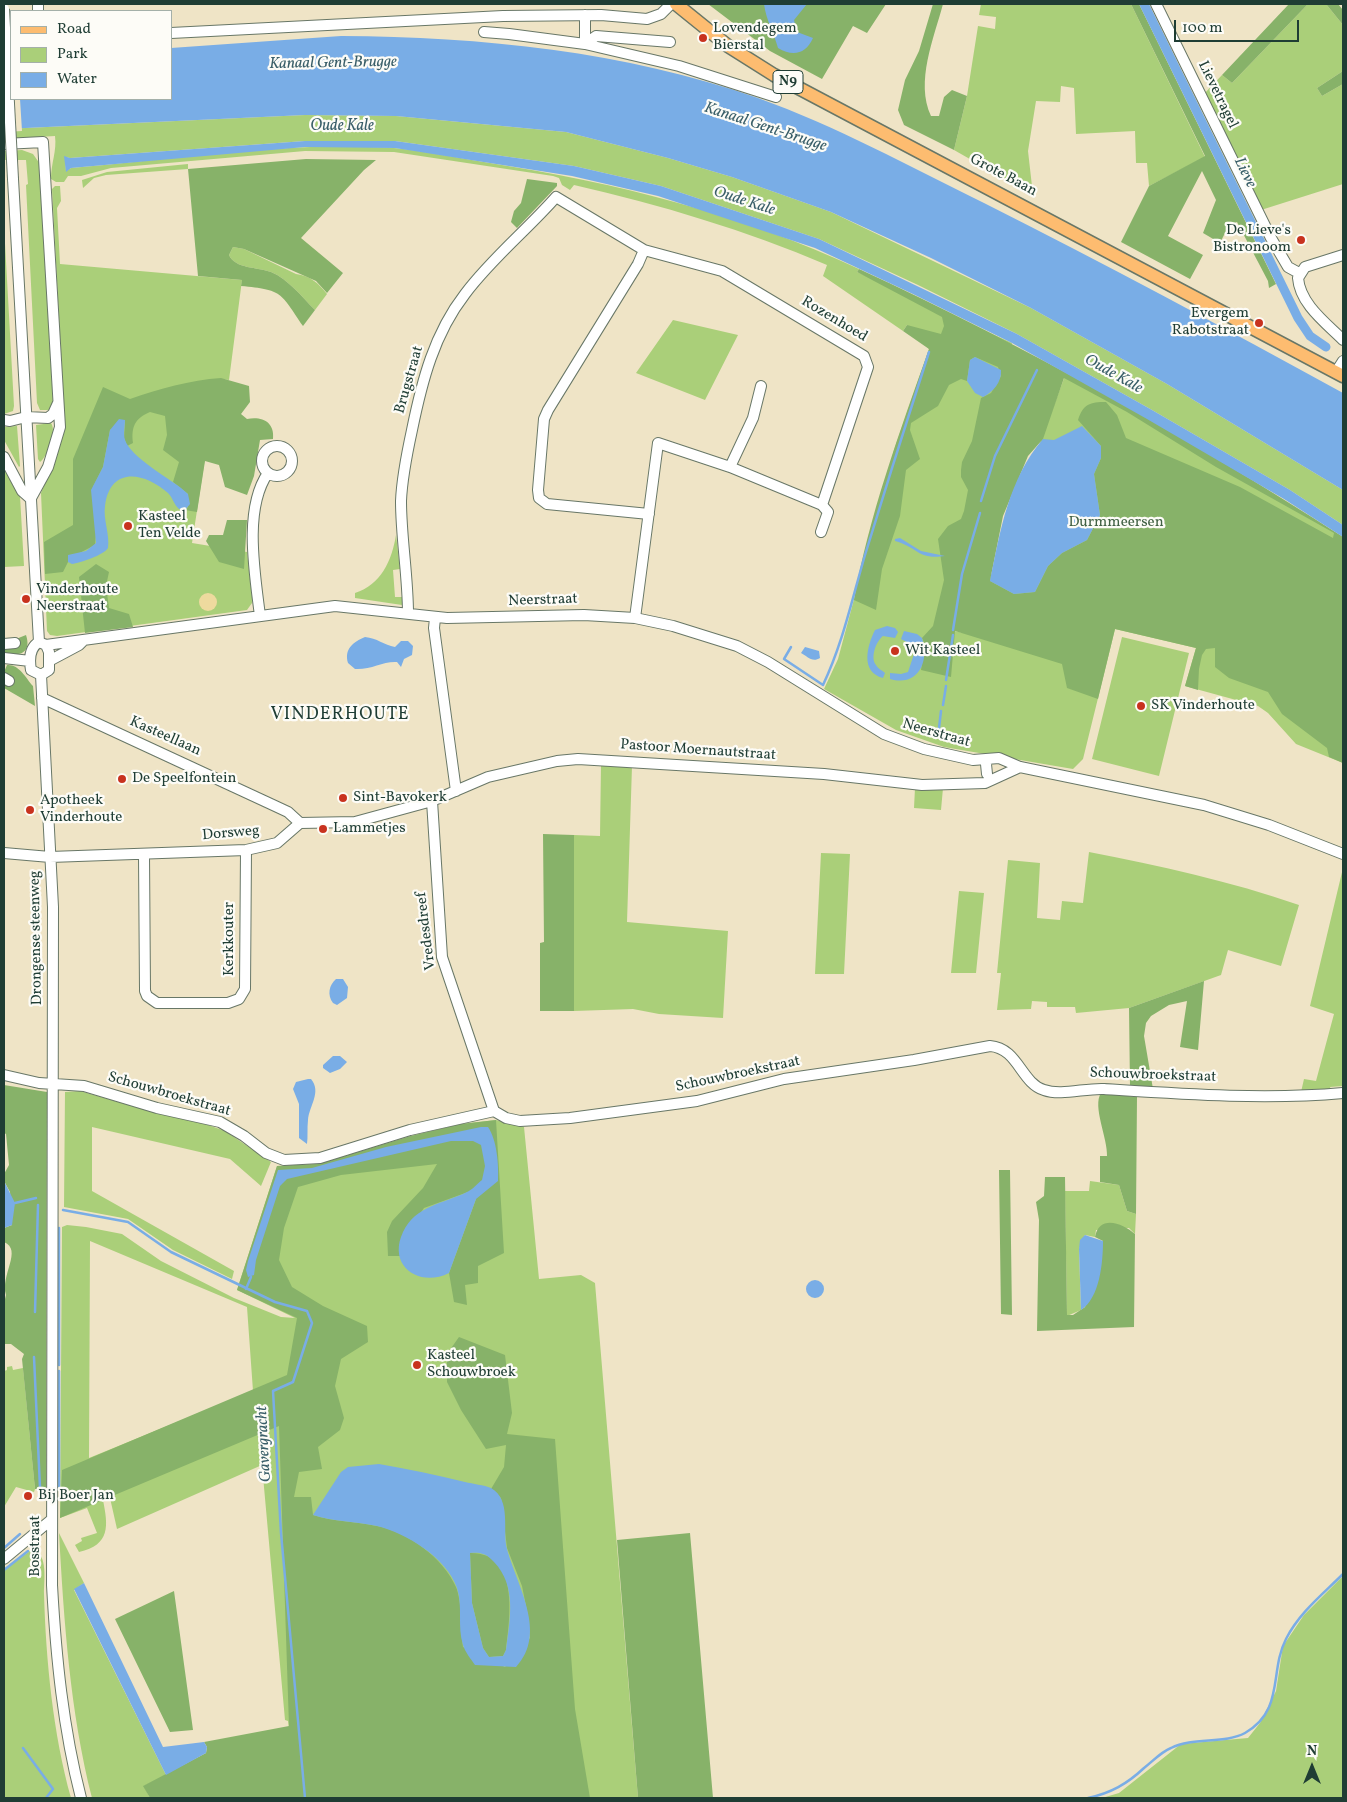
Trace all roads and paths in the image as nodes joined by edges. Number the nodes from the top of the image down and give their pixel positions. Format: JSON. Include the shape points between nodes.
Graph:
{"nodes":[{"id":1,"x":671,"y":4,"type":"edge"},
{"id":2,"x":676,"y":4,"type":"edge"},
{"id":3,"x":1156,"y":4,"type":"edge"},
{"id":4,"x":4,"y":9,"type":"edge"},
{"id":5,"x":585,"y":15,"type":"junction"},
{"id":6,"x":484,"y":32,"type":"dead end"},
{"id":7,"x":172,"y":33,"type":"edge"},
{"id":8,"x":670,"y":42,"type":"dead end"},
{"id":9,"x":585,"y":44,"type":"junction"},
{"id":10,"x":776,"y":97,"type":"dead end"},
{"id":11,"x":4,"y":144,"type":"edge"},
{"id":12,"x":556,"y":197,"type":"joint"},
{"id":13,"x":644,"y":250,"type":"junction"},
{"id":14,"x":1343,"y":255,"type":"edge"},
{"id":15,"x":1299,"y":273,"type":"junction"},
{"id":16,"x":1343,"y":340,"type":"edge"},
{"id":17,"x":1343,"y":361,"type":"edge"},
{"id":18,"x":1340,"y":374,"type":"edge"},
{"id":19,"x":761,"y":386,"type":"dead end"},
{"id":20,"x":58,"y":402,"type":"junction"},
{"id":21,"x":26,"y":416,"type":"junction"},
{"id":22,"x":4,"y":420,"type":"edge"},
{"id":23,"x":4,"y":457,"type":"edge"},
{"id":24,"x":730,"y":467,"type":"junction"},
{"id":25,"x":268,"y":473,"type":"dead end"},
{"id":26,"x":31,"y":498,"type":"junction"},
{"id":27,"x":822,"y":505,"type":"junction"},
{"id":28,"x":649,"y":514,"type":"junction"},
{"id":29,"x":821,"y":532,"type":"dead end"},
{"id":30,"x":408,"y":614,"type":"junction"},
{"id":31,"x":260,"y":616,"type":"junction"},
{"id":32,"x":435,"y":618,"type":"junction"},
{"id":33,"x":635,"y":618,"type":"junction"},
{"id":34,"x":84,"y":640,"type":"junction"},
{"id":35,"x":15,"y":643,"type":"dead end"},
{"id":36,"x":42,"y":643,"type":"junction"},
{"id":37,"x":4,"y":644,"type":"edge"},
{"id":38,"x":4,"y":658,"type":"edge"},
{"id":39,"x":30,"y":661,"type":"junction"},
{"id":40,"x":49,"y":662,"type":"junction"},
{"id":41,"x":41,"y":675,"type":"junction"},
{"id":42,"x":42,"y":698,"type":"junction"},
{"id":43,"x":1006,"y":768,"type":"junction"},
{"id":44,"x":989,"y":770,"type":"junction"},
{"id":45,"x":456,"y":791,"type":"junction"},
{"id":46,"x":432,"y":801,"type":"junction"},
{"id":47,"x":300,"y":823,"type":"junction"},
{"id":48,"x":246,"y":850,"type":"junction"},
{"id":49,"x":4,"y":853,"type":"edge"},
{"id":50,"x":1343,"y":854,"type":"edge"},
{"id":51,"x":144,"y":855,"type":"junction"},
{"id":52,"x":50,"y":857,"type":"junction"},
{"id":53,"x":4,"y":1075,"type":"edge"},
{"id":54,"x":53,"y":1084,"type":"junction"},
{"id":55,"x":1343,"y":1093,"type":"edge"},
{"id":56,"x":494,"y":1111,"type":"junction"},
{"id":57,"x":52,"y":1201,"type":"joint"},
{"id":58,"x":51,"y":1520,"type":"junction"},
{"id":59,"x":4,"y":1559,"type":"edge"},
{"id":60,"x":80,"y":1798,"type":"edge"}],
"edges":[{"from":1,"to":5,"type":"street","via":[[661,14],[647,19]]},
{"from":2,"to":18,"type":"main road","name":"Grote Baan","number":"N9","via":[[728,46],[774,74]]},
{"from":3,"to":15,"type":"street","name":"Lievetragel","via":[[1271,238],[1288,267]]},
{"from":4,"to":21,"type":"street","bridge":true},
{"from":5,"to":7,"type":"street","via":[[434,19]]},
{"from":5,"to":9,"type":"street"},
{"from":6,"to":9,"type":"street"},
{"from":8,"to":9,"type":"street","via":[[596,36]]},
{"from":9,"to":10,"type":"street","via":[[679,66]]},
{"from":11,"to":20,"type":"street","via":[[43,142]]},
{"from":12,"to":13,"type":"street","name":"Rozenhoed"},
{"from":12,"to":30,"type":"street","name":"Brugstraat","via":[[481,274],[441,331],[433,350],[420,389],[402,484]]},
{"from":13,"to":27,"type":"street","name":"Rozenhoed","via":[[722,272],[864,356],[868,367]]},
{"from":13,"to":28,"type":"street","via":[[548,410],[544,420],[538,490],[539,498],[546,504]]},
{"from":14,"to":15,"type":"street","via":[[1311,264]]},
{"from":15,"to":16,"type":"street","via":[[1298,284],[1310,306]]},
{"from":17,"to":18,"type":"street"},
{"from":19,"to":24,"type":"street","via":[[753,418]]},
{"from":20,"to":21,"type":"street","via":[[57,409],[48,418]]},
{"from":20,"to":26,"type":"street","via":[[60,427],[57,444]]},
{"from":21,"to":22,"type":"street"},
{"from":21,"to":26,"type":"street"},
{"from":23,"to":26,"type":"street","via":[[22,491]]},
{"from":24,"to":27,"type":"street"},
{"from":24,"to":28,"type":"street","via":[[658,442]]},
{"from":25,"to":31,"type":"street","via":[[261,484],[252,534]]},
{"from":26,"to":36,"type":"street"},
{"from":27,"to":29,"type":"street","name":"Rozenhoed","via":[[828,512]]},
{"from":28,"to":33,"type":"street"},
{"from":30,"to":31,"type":"street","name":"Neerstraat","via":[[335,606]]},
{"from":30,"to":32,"type":"street","name":"Neerstraat"},
{"from":31,"to":34,"type":"street","name":"Neerstraat"},
{"from":32,"to":33,"type":"street","name":"Neerstraat","via":[[584,615]]},
{"from":32,"to":45,"type":"street"},
{"from":33,"to":44,"type":"street","name":"Neerstraat","via":[[737,646],[884,734],[924,749],[973,760]]},
{"from":34,"to":36,"type":"street","name":"Neerstraat"},
{"from":34,"to":40,"type":"street","name":"Neerstraat"},
{"from":35,"to":37,"type":"street"},
{"from":36,"to":39,"type":"street","via":[[32,649]]},
{"from":36,"to":40,"type":"street"},
{"from":38,"to":39,"type":"street"},
{"from":39,"to":41,"type":"street","via":[[31,670]]},
{"from":40,"to":41,"type":"street","via":[[49,670]]},
{"from":41,"to":42,"type":"street","name":"Drongense steenweg"},
{"from":42,"to":47,"type":"street","name":"Kasteellaan","via":[[273,804]]},
{"from":42,"to":52,"type":"street","name":"Drongense steenweg"},
{"from":43,"to":44,"type":"street","name":"Neerstraat"},
{"from":43,"to":44,"type":"street","name":"Neerstraat","via":[[999,758]]},
{"from":43,"to":50,"type":"street","name":"Neerstraat","via":[[1020,767],[1204,805],[1269,825]]},
{"from":44,"to":45,"type":"street","name":"Pastoor Moernautstraat","via":[[967,785],[922,785],[839,775],[578,759],[488,777]]},
{"from":45,"to":46,"type":"street","name":"Pastoor Moernautstraat"},
{"from":46,"to":47,"type":"street","via":[[355,822]]},
{"from":46,"to":56,"type":"street","name":"Vredesdreef","via":[[442,957]]},
{"from":47,"to":48,"type":"street","name":"Dorsweg","via":[[277,843]]},
{"from":48,"to":51,"type":"street","name":"Dorsweg"},
{"from":48,"to":51,"type":"street","name":"Kerkkouter","via":[[245,989],[239,999],[228,1003],[157,1003],[147,996]]},
{"from":49,"to":52,"type":"street","name":"Dorsweg"},
{"from":51,"to":52,"type":"street","name":"Dorsweg"},
{"from":52,"to":54,"type":"street","name":"Drongense steenweg"},
{"from":53,"to":54,"type":"street","name":"Schouwbroekstraat"},
{"from":54,"to":56,"type":"street","name":"Schouwbroekstraat","via":[[84,1086],[220,1122],[266,1153],[290,1160],[320,1158],[410,1130]]},
{"from":54,"to":57,"type":"street","name":"Drongense steenweg"},
{"from":55,"to":56,"type":"street","name":"Schouwbroekstraat","via":[[1045,1091],[1009,1054],[999,1047],[990,1046],[784,1079],[697,1101],[570,1118],[520,1121]]},
{"from":57,"to":58,"type":"street","name":"Bosstraat"},
{"from":58,"to":59,"type":"street"},
{"from":58,"to":60,"type":"street","name":"Bosstraat","via":[[58,1674]]}]}
